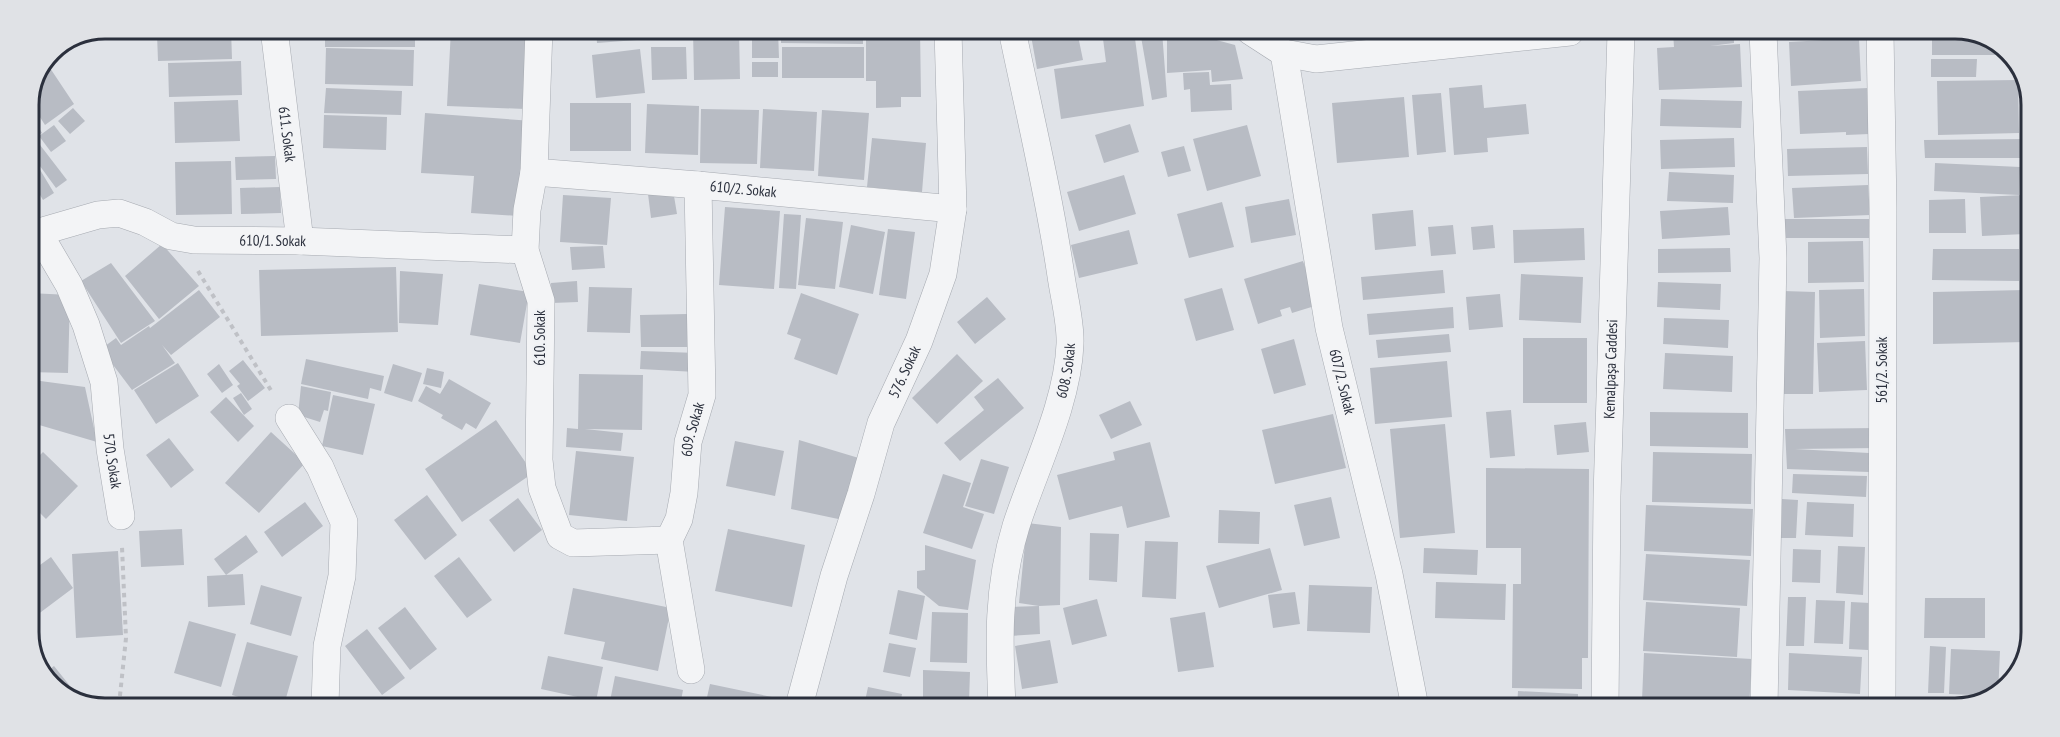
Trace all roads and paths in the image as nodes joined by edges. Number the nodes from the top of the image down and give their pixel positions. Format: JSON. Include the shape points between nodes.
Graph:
{"nodes":[{"id":1,"x":275,"y":39,"type":"edge"},
{"id":2,"x":538,"y":39,"type":"edge"},
{"id":3,"x":948,"y":39,"type":"edge"},
{"id":4,"x":1014,"y":39,"type":"edge"},
{"id":5,"x":1262,"y":39,"type":"edge"},
{"id":6,"x":1504,"y":39,"type":"edge"},
{"id":7,"x":1621,"y":39,"type":"edge"},
{"id":8,"x":1763,"y":39,"type":"edge"},
{"id":9,"x":1880,"y":39,"type":"edge"},
{"id":10,"x":1284,"y":53,"type":"junction"},
{"id":11,"x":534,"y":172,"type":"junction"},
{"id":12,"x":698,"y":185,"type":"junction"},
{"id":13,"x":953,"y":209,"type":"junction"},
{"id":14,"x":39,"y":232,"type":"edge"},
{"id":15,"x":194,"y":240,"type":"junction"},
{"id":16,"x":300,"y":241,"type":"junction"},
{"id":17,"x":39,"y":242,"type":"edge"},
{"id":18,"x":525,"y":250,"type":"junction"},
{"id":19,"x":289,"y":418,"type":"joint"},
{"id":20,"x":121,"y":516,"type":"joint"},
{"id":21,"x":669,"y":540,"type":"junction"},
{"id":22,"x":691,"y":670,"type":"dead end"},
{"id":23,"x":120,"y":698,"type":"edge"},
{"id":24,"x":326,"y":698,"type":"edge"},
{"id":25,"x":801,"y":698,"type":"edge"},
{"id":26,"x":1002,"y":698,"type":"edge"},
{"id":27,"x":1414,"y":698,"type":"edge"},
{"id":28,"x":1605,"y":698,"type":"edge"},
{"id":29,"x":1764,"y":698,"type":"edge"},
{"id":30,"x":1882,"y":698,"type":"edge"}],
"edges":[{"from":1,"to":16,"type":"street","name":"611. Sokak"},
{"from":2,"to":11,"type":"street","name":"610. Sokak"},
{"from":3,"to":13,"type":"street","name":"576. Sokak"},
{"from":4,"to":26,"type":"street","name":"608. Sokak","via":[[1055,238],[1070,343],[1053,425],[1016,527],[1004,573],[999,636]]},
{"from":5,"to":10,"type":"street"},
{"from":6,"to":10,"type":"street","via":[[1316,59]]},
{"from":7,"to":28,"type":"street","name":"Kemalpaşa Caddesi"},
{"from":8,"to":29,"type":"street","via":[[1773,258]]},
{"from":9,"to":30,"type":"street","name":"561/2. Sokak"},
{"from":10,"to":27,"type":"street","name":"607/2. Sokak","via":[[1329,328],[1389,574]]},
{"from":11,"to":12,"type":"street","name":"610/2. Sokak"},
{"from":11,"to":18,"type":"street","name":"610. Sokak"},
{"from":12,"to":13,"type":"street","name":"610/2. Sokak"},
{"from":12,"to":21,"type":"street","name":"609. Sokak","via":[[702,395],[688,442],[679,519]]},
{"from":13,"to":25,"type":"street","name":"576. Sokak","via":[[943,274],[919,341],[881,423]]},
{"from":14,"to":15,"type":"street","name":"610/1. Sokak","via":[[118,213],[171,236]]},
{"from":15,"to":16,"type":"street","name":"610/1. Sokak"},
{"from":15,"to":19,"type":"path","via":[[198,273]]},
{"from":16,"to":18,"type":"street","name":"610/1. Sokak"},
{"from":17,"to":20,"type":"street","name":"570. Sokak","via":[[69,285],[104,382]]},
{"from":18,"to":21,"type":"street","name":"610. Sokak","via":[[541,301],[542,488],[560,536],[573,543]]},
{"from":19,"to":24,"type":"street","via":[[320,467],[344,522],[342,576],[327,646]]},
{"from":20,"to":23,"type":"path","via":[[126,638]]},
{"from":21,"to":22,"type":"street"}]}
